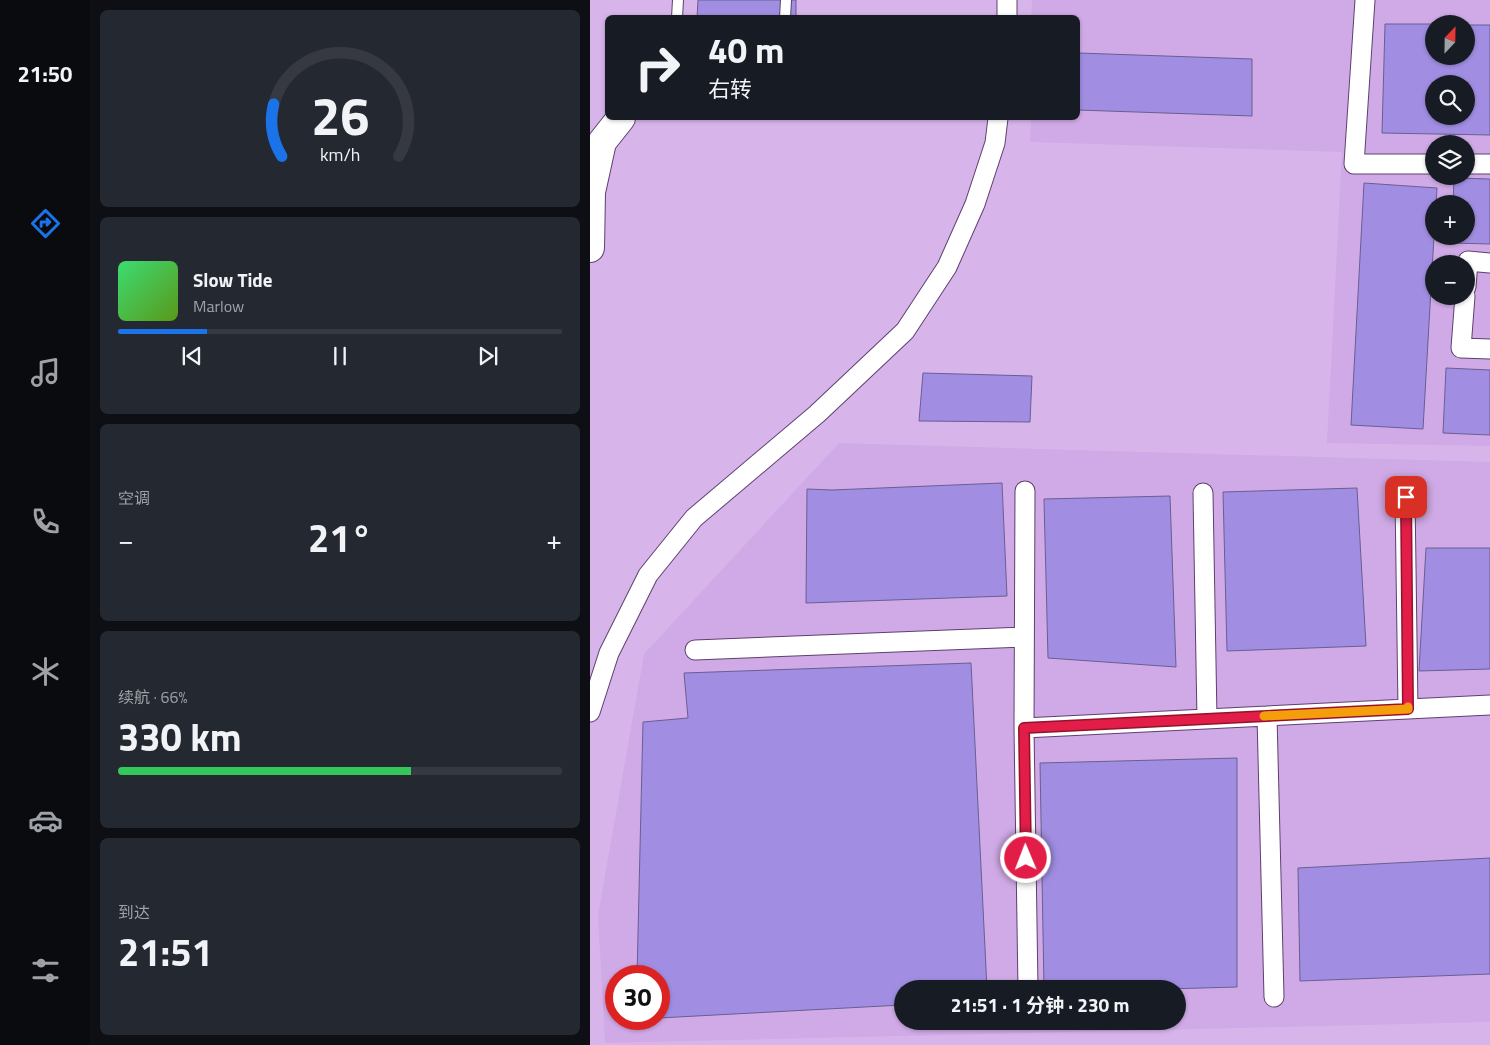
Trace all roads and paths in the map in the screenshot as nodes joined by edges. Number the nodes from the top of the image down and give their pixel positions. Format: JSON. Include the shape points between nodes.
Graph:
{"nodes":[{"id":1,"x":678,"y":0,"type":"edge"},
{"id":2,"x":786,"y":0,"type":"edge"},
{"id":3,"x":1007,"y":0,"type":"edge"},
{"id":4,"x":1365,"y":0,"type":"edge"},
{"id":5,"x":677,"y":15,"type":"edge"},
{"id":6,"x":785,"y":15,"type":"edge"},
{"id":7,"x":1007,"y":15,"type":"edge"},
{"id":8,"x":619,"y":120,"type":"edge"},
{"id":9,"x":998,"y":120,"type":"edge"},
{"id":10,"x":1425,"y":164,"type":"edge"},
{"id":11,"x":1475,"y":164,"type":"edge"},
{"id":12,"x":1490,"y":164,"type":"edge"},
{"id":13,"x":590,"y":248,"type":"edge"},
{"id":14,"x":1475,"y":262,"type":"edge"},
{"id":15,"x":1490,"y":263,"type":"edge"},
{"id":16,"x":1465,"y":305,"type":"edge"},
{"id":17,"x":1490,"y":349,"type":"edge"},
{"id":18,"x":1024,"y":491,"type":"dead end"},
{"id":19,"x":1203,"y":493,"type":"dead end"},
{"id":20,"x":1406,"y":497,"type":"dead end"},
{"id":21,"x":1024,"y":637,"type":"junction"},
{"id":22,"x":696,"y":650,"type":"dead end"},
{"id":23,"x":1490,"y":705,"type":"edge"},
{"id":24,"x":1408,"y":709,"type":"junction"},
{"id":25,"x":590,"y":712,"type":"edge"},
{"id":26,"x":1267,"y":716,"type":"junction"},
{"id":27,"x":1207,"y":719,"type":"junction"},
{"id":28,"x":1024,"y":728,"type":"junction"},
{"id":29,"x":1028,"y":980,"type":"edge"},
{"id":30,"x":1274,"y":997,"type":"dead end"}],
"edges":[{"from":1,"to":5,"type":"lane"},
{"from":2,"to":6,"type":"lane"},
{"from":3,"to":7,"type":"street"},
{"from":4,"to":10,"type":"street","via":[[1354,164]]},
{"from":8,"to":13,"type":"highway","via":[[602,142],[591,192]]},
{"from":9,"to":25,"type":"street","via":[[995,142],[975,204],[947,267],[906,331],[817,414],[694,518],[648,575],[609,654]]},
{"from":11,"to":12,"type":"street"},
{"from":14,"to":15,"type":"street"},
{"from":16,"to":17,"type":"street","via":[[1461,348]]},
{"from":18,"to":21,"type":"street"},
{"from":19,"to":27,"type":"street"},
{"from":20,"to":24,"type":"street"},
{"from":21,"to":22,"type":"street"},
{"from":21,"to":28,"type":"street"},
{"from":23,"to":24,"type":"street"},
{"from":24,"to":26,"type":"street"},
{"from":26,"to":27,"type":"street"},
{"from":26,"to":30,"type":"street"},
{"from":27,"to":28,"type":"street"},
{"from":28,"to":29,"type":"street"}]}
